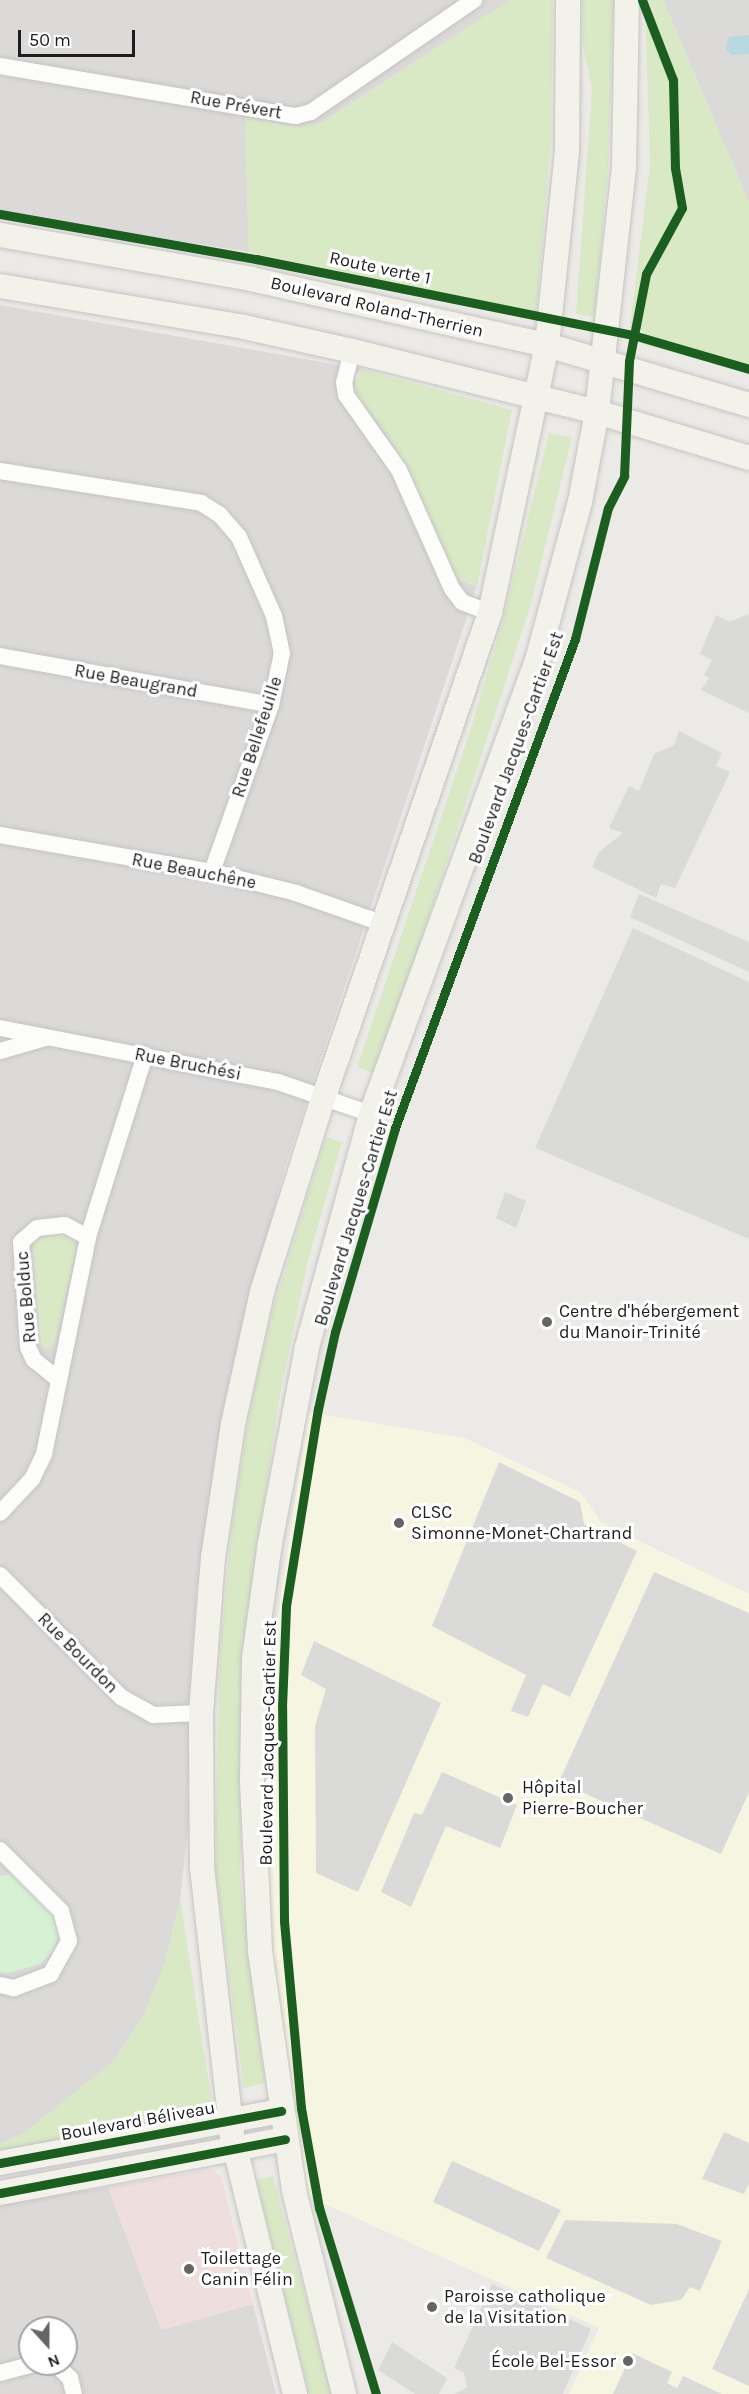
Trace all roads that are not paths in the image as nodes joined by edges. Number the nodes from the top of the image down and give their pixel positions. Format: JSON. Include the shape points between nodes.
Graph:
{"nodes":[{"id":1,"x":474,"y":0,"type":"edge"},
{"id":2,"x":568,"y":0,"type":"edge"},
{"id":3,"x":627,"y":0,"type":"edge"},
{"id":4,"x":0,"y":66,"type":"edge"},
{"id":5,"x":0,"y":235,"type":"edge"},
{"id":6,"x":0,"y":286,"type":"edge"},
{"id":7,"x":546,"y":345,"type":"junction"},
{"id":8,"x":352,"y":351,"type":"junction"},
{"id":9,"x":604,"y":359,"type":"junction"},
{"id":10,"x":537,"y":397,"type":"junction"},
{"id":11,"x":749,"y":405,"type":"edge"},
{"id":12,"x":597,"y":412,"type":"junction"},
{"id":13,"x":749,"y":458,"type":"edge"},
{"id":14,"x":0,"y":471,"type":"edge"},
{"id":15,"x":490,"y":613,"type":"junction"},
{"id":16,"x":0,"y":656,"type":"edge"},
{"id":17,"x":271,"y":705,"type":"junction"},
{"id":18,"x":0,"y":835,"type":"edge"},
{"id":19,"x":212,"y":872,"type":"junction"},
{"id":20,"x":384,"y":924,"type":"junction"},
{"id":21,"x":0,"y":1028,"type":"edge"},
{"id":22,"x":49,"y":1037,"type":"junction"},
{"id":23,"x":0,"y":1051,"type":"edge"},
{"id":24,"x":145,"y":1055,"type":"junction"},
{"id":25,"x":323,"y":1099,"type":"junction"},
{"id":26,"x":371,"y":1114,"type":"junction"},
{"id":27,"x":88,"y":1237,"type":"junction"},
{"id":28,"x":59,"y":1380,"type":"junction"},
{"id":29,"x":0,"y":1513,"type":"edge"},
{"id":30,"x":0,"y":1575,"type":"edge"},
{"id":31,"x":201,"y":1713,"type":"junction"},
{"id":32,"x":0,"y":1850,"type":"edge"},
{"id":33,"x":0,"y":1985,"type":"edge"},
{"id":34,"x":281,"y":2111,"type":"junction"},
{"id":35,"x":230,"y":2120,"type":"junction"},
{"id":36,"x":285,"y":2139,"type":"junction"},
{"id":37,"x":234,"y":2149,"type":"junction"},
{"id":38,"x":0,"y":2163,"type":"edge"},
{"id":39,"x":0,"y":2193,"type":"edge"},
{"id":40,"x":18,"y":2368,"type":"edge"},
{"id":41,"x":0,"y":2373,"type":"edge"},
{"id":42,"x":68,"y":2376,"type":"edge"},
{"id":43,"x":74,"y":2394,"type":"edge"},
{"id":44,"x":295,"y":2394,"type":"edge"},
{"id":45,"x":344,"y":2394,"type":"edge"}],
"edges":[{"from":1,"to":4,"type":"street","name":"Rue Prévert","via":[[311,112],[296,116]]},
{"from":2,"to":7,"type":"main road","via":[[567,151]]},
{"from":3,"to":9,"type":"main road","name":"Boulevard Jacques-Cartier Est","via":[[624,168]]},
{"from":5,"to":7,"type":"main road","name":"Boulevard Roland-Therrien","via":[[251,279]]},
{"from":6,"to":8,"type":"main road","via":[[244,327]]},
{"from":7,"to":9,"type":"main road","name":"Boulevard Roland-Therrien"},
{"from":7,"to":10,"type":"main road"},
{"from":8,"to":10,"type":"main road"},
{"from":8,"to":15,"type":"street","via":[[344,382],[346,395],[399,470],[452,589],[462,602]]},
{"from":9,"to":11,"type":"main road","name":"Boulevard Roland-Therrien"},
{"from":9,"to":12,"type":"main road","name":"Boulevard Jacques-Cartier Est"},
{"from":10,"to":12,"type":"main road"},
{"from":10,"to":15,"type":"main road"},
{"from":12,"to":13,"type":"main road"},
{"from":12,"to":26,"type":"main road","name":"Boulevard Jacques-Cartier Est","via":[[580,502],[537,661]]},
{"from":14,"to":17,"type":"street","name":"Rue Bellefeuille","via":[[201,503],[220,515],[239,537],[274,615],[282,653]]},
{"from":15,"to":20,"type":"main road"},
{"from":16,"to":17,"type":"street","name":"Rue Beaugrand"},
{"from":17,"to":19,"type":"street","name":"Rue Bellefeuille"},
{"from":18,"to":19,"type":"street","name":"Rue Beauchêne"},
{"from":19,"to":20,"type":"street","name":"Rue Beauchêne","via":[[296,892]]},
{"from":20,"to":25,"type":"main road"},
{"from":21,"to":22,"type":"street","name":"Rue Bruchési"},
{"from":22,"to":23,"type":"street"},
{"from":22,"to":24,"type":"street","name":"Rue Bruchési"},
{"from":24,"to":25,"type":"street","name":"Rue Bruchési","via":[[278,1082]]},
{"from":24,"to":27,"type":"street","name":"Rue Bolduc"},
{"from":25,"to":26,"type":"street","name":"Rue Bruchési"},
{"from":25,"to":31,"type":"main road","via":[[262,1292],[233,1424],[213,1558]]},
{"from":26,"to":34,"type":"main road","name":"Boulevard Jacques-Cartier Est","via":[[307,1347],[270,1543],[254,1658],[252,1778],[260,1950]]},
{"from":27,"to":28,"type":"street","name":"Rue Bolduc"},
{"from":27,"to":28,"type":"street","name":"Rue Bolduc","via":[[65,1225],[37,1228],[21,1242],[28,1347],[34,1360]]},
{"from":28,"to":29,"type":"street","name":"Rue Bolduc","via":[[44,1454],[32,1479]]},
{"from":30,"to":31,"type":"street","name":"Rue Bourdon","via":[[121,1697],[153,1715]]},
{"from":31,"to":35,"type":"main road","via":[[202,1867]]},
{"from":32,"to":33,"type":"street","via":[[61,1911],[69,1941],[51,1974],[14,1988]]},
{"from":34,"to":35,"type":"main road","name":"Boulevard Béliveau"},
{"from":34,"to":36,"type":"main road","name":"Boulevard Jacques-Cartier Est"},
{"from":35,"to":37,"type":"main road"},
{"from":35,"to":38,"type":"main road","name":"Boulevard Béliveau"},
{"from":36,"to":37,"type":"main road"},
{"from":36,"to":45,"type":"main road","name":"Boulevard Jacques-Cartier Est","via":[[312,2272]]},
{"from":37,"to":39,"type":"main road"},
{"from":37,"to":44,"type":"main road"},
{"from":40,"to":41,"type":"street"},
{"from":42,"to":43,"type":"street"}]}
